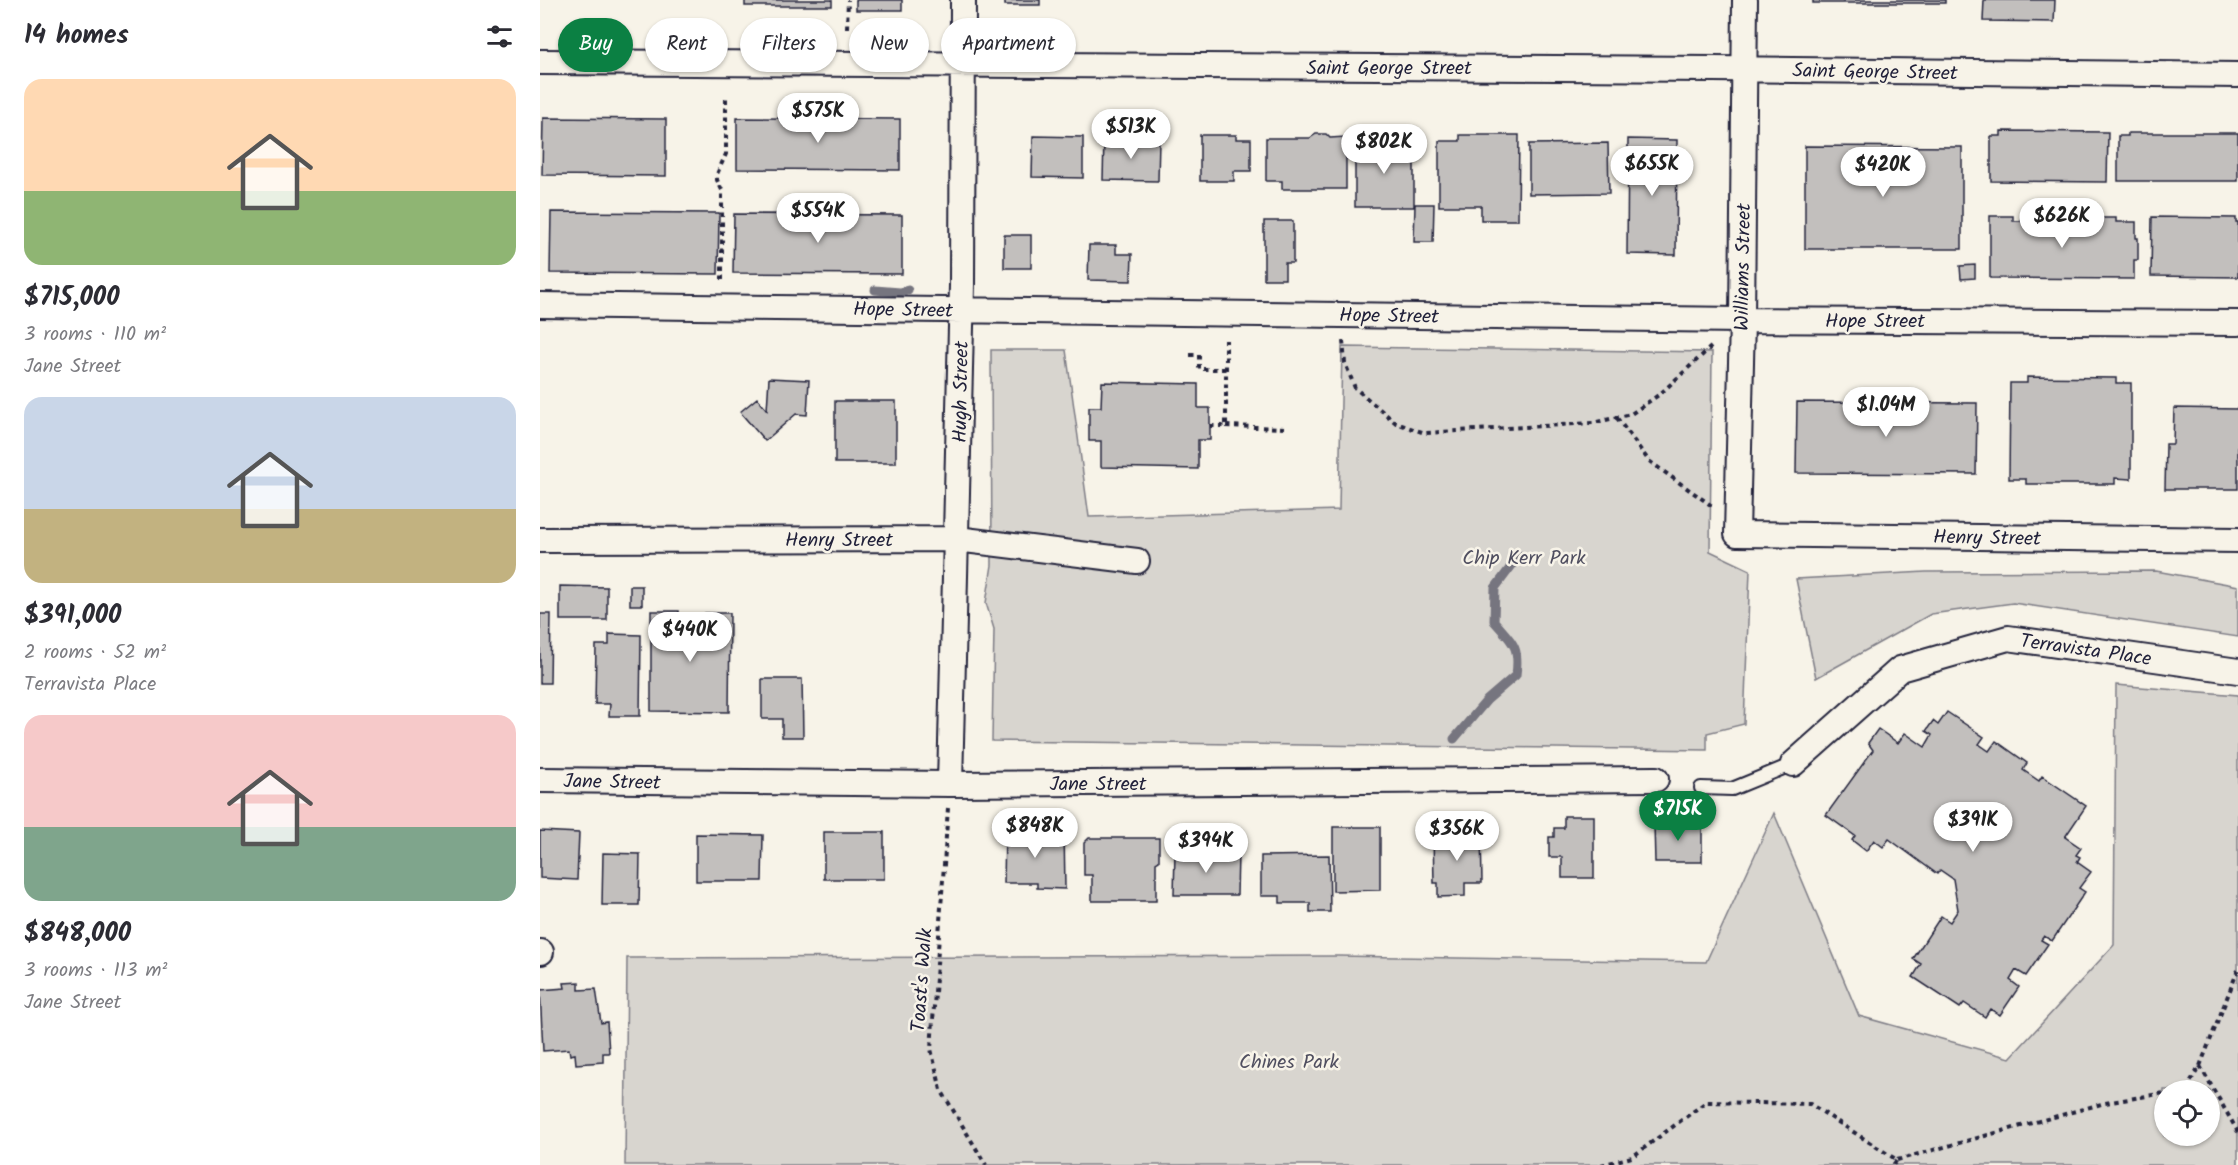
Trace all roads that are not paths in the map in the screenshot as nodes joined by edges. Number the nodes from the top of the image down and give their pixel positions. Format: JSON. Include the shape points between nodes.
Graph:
{"nodes":[{"id":1,"x":963,"y":0,"type":"edge"},
{"id":2,"x":1745,"y":0,"type":"edge"},
{"id":3,"x":963,"y":18,"type":"edge"},
{"id":4,"x":540,"y":62,"type":"edge"},
{"id":5,"x":941,"y":64,"type":"edge"},
{"id":6,"x":1076,"y":65,"type":"edge"},
{"id":7,"x":1744,"y":69,"type":"junction"},
{"id":8,"x":963,"y":72,"type":"edge"},
{"id":9,"x":2238,"y":75,"type":"edge"},
{"id":10,"x":540,"y":305,"type":"edge"},
{"id":11,"x":961,"y":309,"type":"junction"},
{"id":12,"x":1742,"y":320,"type":"junction"},
{"id":13,"x":2238,"y":323,"type":"edge"},
{"id":14,"x":1737,"y":534,"type":"joint"},
{"id":15,"x":957,"y":539,"type":"junction"},
{"id":16,"x":540,"y":540,"type":"edge"},
{"id":17,"x":2238,"y":540,"type":"edge"},
{"id":18,"x":1137,"y":561,"type":"dead end"},
{"id":19,"x":2238,"y":671,"type":"edge"},
{"id":20,"x":1793,"y":764,"type":"joint"},
{"id":21,"x":1656,"y":779,"type":"dead end"},
{"id":22,"x":540,"y":780,"type":"edge"},
{"id":23,"x":950,"y":784,"type":"junction"},
{"id":24,"x":1701,"y":788,"type":"dead end"}],
"edges":[{"from":1,"to":3,"type":"street","name":"Hugh Street"},
{"from":2,"to":7,"type":"street","name":"Williams Street"},
{"from":4,"to":5,"type":"street","name":"Saint George Street"},
{"from":6,"to":7,"type":"street","name":"Saint George Street"},
{"from":7,"to":9,"type":"street","name":"Saint George Street"},
{"from":7,"to":12,"type":"street","name":"Williams Street"},
{"from":8,"to":11,"type":"street","name":"Hugh Street"},
{"from":10,"to":11,"type":"street","name":"Hope Street"},
{"from":11,"to":12,"type":"street","name":"Hope Street"},
{"from":11,"to":15,"type":"street","name":"Hugh Street"},
{"from":12,"to":13,"type":"street","name":"Hope Street"},
{"from":12,"to":14,"type":"street","name":"Williams Street"},
{"from":14,"to":17,"type":"street","name":"Henry Street"},
{"from":15,"to":16,"type":"street","name":"Henry Street"},
{"from":15,"to":18,"type":"street","name":"Henry Street"},
{"from":15,"to":23,"type":"street","name":"Hugh Street"},
{"from":19,"to":20,"type":"street","name":"Terravista Place","via":[[2008,638],[1900,669]]},
{"from":20,"to":24,"type":"lane","via":[[1732,789]]},
{"from":21,"to":23,"type":"street","name":"Jane Street"},
{"from":22,"to":23,"type":"street","name":"Jane Street"}]}
